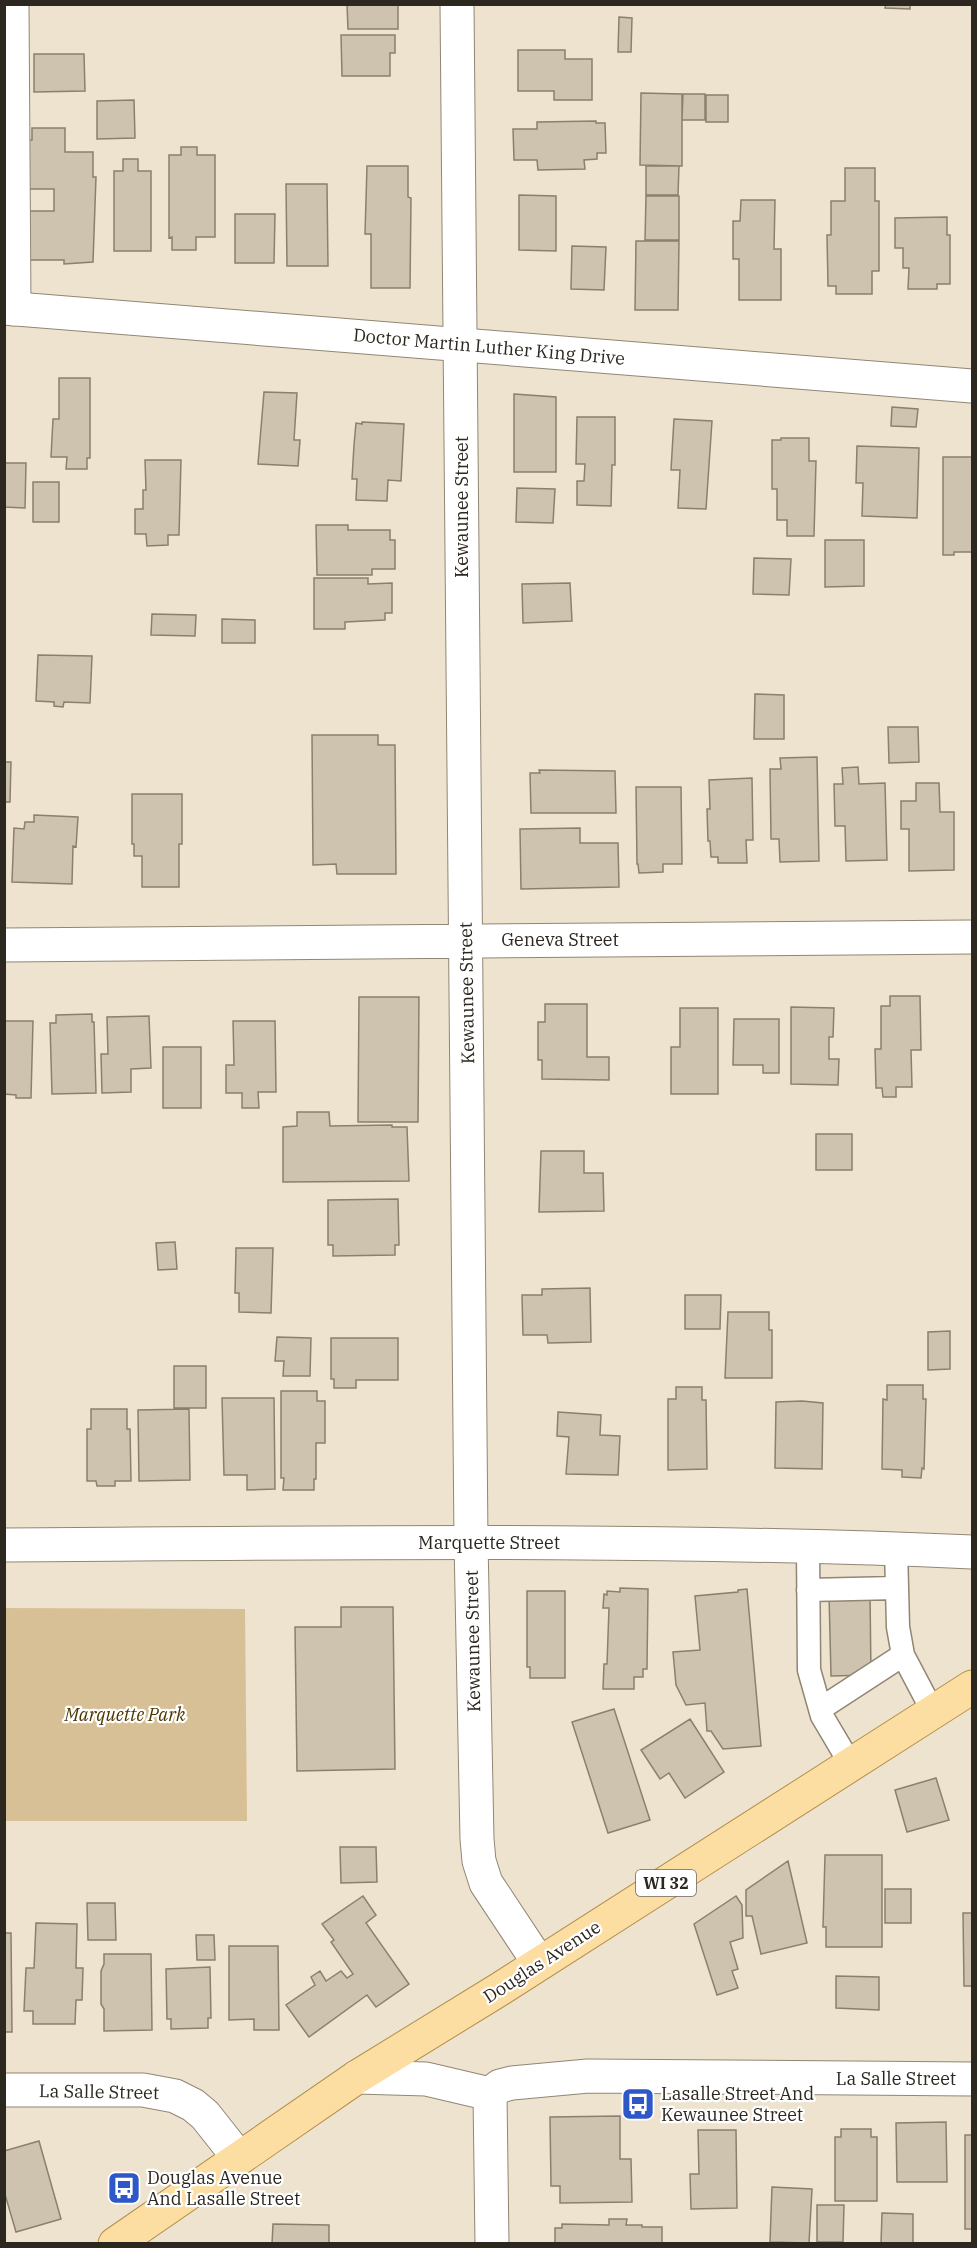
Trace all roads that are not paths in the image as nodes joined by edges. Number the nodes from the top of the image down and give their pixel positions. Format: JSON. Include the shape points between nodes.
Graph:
{"nodes":[{"id":1,"x":12,"y":4,"type":"edge"},
{"id":2,"x":457,"y":4,"type":"edge"},
{"id":3,"x":9,"y":309,"type":"edge"},
{"id":4,"x":461,"y":345,"type":"junction"},
{"id":5,"x":972,"y":386,"type":"edge"},
{"id":6,"x":972,"y":938,"type":"edge"},
{"id":7,"x":466,"y":941,"type":"junction"},
{"id":8,"x":4,"y":945,"type":"edge"},
{"id":9,"x":471,"y":1542,"type":"junction"},
{"id":10,"x":4,"y":1545,"type":"edge"},
{"id":11,"x":808,"y":1547,"type":"junction"},
{"id":12,"x":896,"y":1548,"type":"junction"},
{"id":13,"x":972,"y":1552,"type":"edge"},
{"id":14,"x":896,"y":1588,"type":"junction"},
{"id":15,"x":808,"y":1590,"type":"junction"},
{"id":16,"x":903,"y":1654,"type":"junction"},
{"id":17,"x":972,"y":1687,"type":"edge"},
{"id":18,"x":820,"y":1709,"type":"junction"},
{"id":19,"x":933,"y":1712,"type":"junction"},
{"id":20,"x":851,"y":1765,"type":"junction"},
{"id":21,"x":539,"y":1964,"type":"junction"},
{"id":22,"x":357,"y":2077,"type":"junction"},
{"id":23,"x":972,"y":2079,"type":"edge"},
{"id":24,"x":4,"y":2091,"type":"edge"},
{"id":25,"x":490,"y":2094,"type":"junction"},
{"id":26,"x":239,"y":2158,"type":"junction"},
{"id":27,"x":115,"y":2244,"type":"edge"},
{"id":28,"x":492,"y":2244,"type":"edge"}],
"edges":[{"from":1,"to":3,"type":"street"},
{"from":2,"to":4,"type":"street","name":"Kewaunee Street"},
{"from":3,"to":4,"type":"street","name":"Doctor Martin Luther King Drive"},
{"from":4,"to":5,"type":"street","name":"Doctor Martin Luther King Drive"},
{"from":4,"to":7,"type":"street","name":"Kewaunee Street"},
{"from":6,"to":7,"type":"street","name":"Geneva Street"},
{"from":7,"to":8,"type":"street","name":"Geneva Street"},
{"from":7,"to":9,"type":"street","name":"Kewaunee Street"},
{"from":9,"to":10,"type":"street","name":"Marquette Street"},
{"from":9,"to":11,"type":"street","name":"Marquette Street"},
{"from":9,"to":21,"type":"street","name":"Kewaunee Street","via":[[479,1861],[489,1890]]},
{"from":11,"to":12,"type":"street","name":"Marquette Street"},
{"from":11,"to":15,"type":"lane"},
{"from":12,"to":13,"type":"street","name":"Marquette Street"},
{"from":12,"to":14,"type":"lane"},
{"from":14,"to":15,"type":"lane"},
{"from":14,"to":16,"type":"lane"},
{"from":15,"to":18,"type":"lane","via":[[809,1670]]},
{"from":16,"to":18,"type":"lane"},
{"from":16,"to":19,"type":"lane"},
{"from":17,"to":19,"type":"main road","name":"Douglas Avenue","number":"WI 32"},
{"from":18,"to":20,"type":"lane"},
{"from":19,"to":20,"type":"main road","name":"Douglas Avenue","number":"WI 32"},
{"from":20,"to":21,"type":"main road","name":"Douglas Avenue","number":"WI 32"},
{"from":21,"to":22,"type":"main road","name":"Douglas Avenue","number":"WI 32"},
{"from":22,"to":25,"type":"street","via":[[426,2079]]},
{"from":22,"to":26,"type":"main road","name":"Douglas Avenue","number":"WI 32"},
{"from":23,"to":25,"type":"street","name":"La Salle Street","via":[[588,2076],[512,2083]]},
{"from":24,"to":26,"type":"street","name":"La Salle Street","via":[[143,2090],[175,2096],[205,2115]]},
{"from":25,"to":28,"type":"street"},
{"from":26,"to":27,"type":"main road","name":"Douglas Avenue","number":"WI 32"}]}
